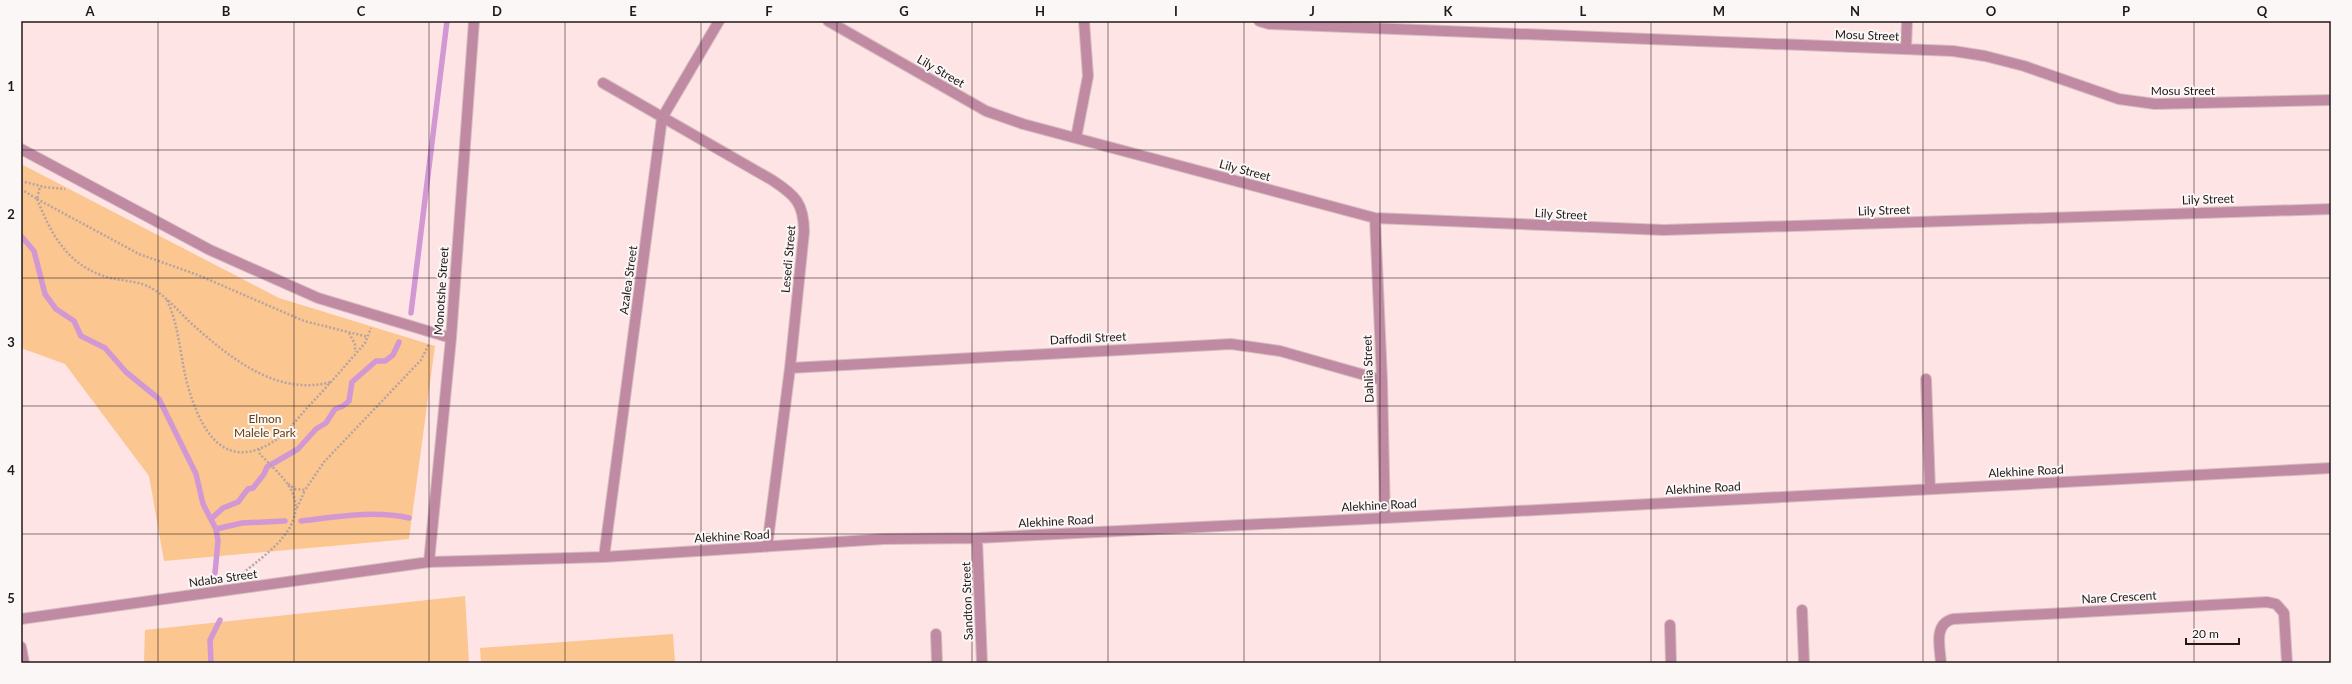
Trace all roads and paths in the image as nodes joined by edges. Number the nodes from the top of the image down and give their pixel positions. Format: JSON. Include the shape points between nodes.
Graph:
{"nodes":[{"id":1,"x":474,"y":21,"type":"edge"},
{"id":2,"x":719,"y":21,"type":"edge"},
{"id":3,"x":828,"y":21,"type":"edge"},
{"id":4,"x":1084,"y":21,"type":"edge"},
{"id":5,"x":1259,"y":21,"type":"edge"},
{"id":6,"x":1907,"y":21,"type":"edge"},
{"id":7,"x":1394,"y":26,"type":"edge"},
{"id":8,"x":1906,"y":49,"type":"junction"},
{"id":9,"x":603,"y":83,"type":"dead end"},
{"id":10,"x":2331,"y":100,"type":"edge"},
{"id":11,"x":662,"y":118,"type":"junction"},
{"id":12,"x":1076,"y":138,"type":"junction"},
{"id":13,"x":21,"y":148,"type":"edge"},
{"id":14,"x":40,"y":186,"type":"dead end"},
{"id":15,"x":21,"y":189,"type":"edge"},
{"id":16,"x":37,"y":198,"type":"junction"},
{"id":17,"x":2331,"y":208,"type":"edge"},
{"id":18,"x":1375,"y":218,"type":"junction"},
{"id":19,"x":167,"y":300,"type":"junction"},
{"id":20,"x":375,"y":315,"type":"junction"},
{"id":21,"x":349,"y":333,"type":"junction"},
{"id":22,"x":435,"y":333,"type":"junction"},
{"id":23,"x":368,"y":337,"type":"junction"},
{"id":24,"x":451,"y":338,"type":"junction"},
{"id":25,"x":355,"y":354,"type":"junction"},
{"id":26,"x":790,"y":368,"type":"junction"},
{"id":27,"x":1926,"y":379,"type":"dead end"},
{"id":28,"x":1382,"y":380,"type":"junction"},
{"id":29,"x":331,"y":382,"type":"junction"},
{"id":30,"x":258,"y":449,"type":"junction"},
{"id":31,"x":2331,"y":468,"type":"edge"},
{"id":32,"x":288,"y":484,"type":"junction"},
{"id":33,"x":1930,"y":489,"type":"junction"},
{"id":34,"x":305,"y":490,"type":"junction"},
{"id":35,"x":297,"y":509,"type":"junction"},
{"id":36,"x":1385,"y":518,"type":"junction"},
{"id":37,"x":977,"y":538,"type":"junction"},
{"id":38,"x":767,"y":547,"type":"junction"},
{"id":39,"x":604,"y":557,"type":"junction"},
{"id":40,"x":429,"y":562,"type":"junction"},
{"id":41,"x":244,"y":588,"type":"junction"},
{"id":42,"x":1802,"y":610,"type":"dead end"},
{"id":43,"x":21,"y":619,"type":"edge"},
{"id":44,"x":1670,"y":625,"type":"dead end"},
{"id":45,"x":936,"y":634,"type":"dead end"},
{"id":46,"x":21,"y":648,"type":"edge"},
{"id":47,"x":24,"y":663,"type":"edge"},
{"id":48,"x":938,"y":663,"type":"edge"},
{"id":49,"x":982,"y":663,"type":"edge"},
{"id":50,"x":1671,"y":663,"type":"edge"},
{"id":51,"x":1804,"y":663,"type":"edge"},
{"id":52,"x":1941,"y":663,"type":"edge"},
{"id":53,"x":2287,"y":663,"type":"edge"}],
"edges":[{"from":1,"to":24,"type":"street","name":"Monotshe Street"},
{"from":2,"to":11,"type":"street","name":"Azalea Street"},
{"from":3,"to":12,"type":"street","name":"Lily Street","via":[[986,111]]},
{"from":4,"to":12,"type":"street","via":[[1088,76]]},
{"from":5,"to":7,"type":"street","name":"Mosu Street","via":[[1269,24]]},
{"from":6,"to":8,"type":"street"},
{"from":7,"to":8,"type":"street","name":"Mosu Street"},
{"from":8,"to":10,"type":"street","name":"Mosu Street","via":[[1953,51],[1985,56],[2024,66],[2119,99],[2155,104]]},
{"from":9,"to":11,"type":"street","name":"Lesedi Street"},
{"from":11,"to":26,"type":"street","name":"Lesedi Street","via":[[772,180],[788,191],[801,205],[804,232]]},
{"from":11,"to":39,"type":"street","name":"Azalea Street"},
{"from":12,"to":18,"type":"street","name":"Lily Street"},
{"from":13,"to":20,"type":"street","via":[[210,250],[318,298]]},
{"from":14,"to":16,"type":"path"},
{"from":15,"to":16,"type":"path"},
{"from":16,"to":19,"type":"path","via":[[50,231],[64,251],[101,275],[135,282],[152,289]]},
{"from":16,"to":21,"type":"path","via":[[139,254],[198,275],[304,321]]},
{"from":17,"to":18,"type":"street","name":"Lily Street","via":[[1664,230]]},
{"from":18,"to":28,"type":"street","name":"Dahlia Street"},
{"from":19,"to":29,"type":"path","via":[[214,342],[247,367],[264,376],[300,385],[312,386]]},
{"from":19,"to":30,"type":"path","via":[[174,315],[186,378],[202,426],[222,448],[241,453]]},
{"from":20,"to":22,"type":"street"},
{"from":20,"to":23,"type":"path"},
{"from":21,"to":23,"type":"path"},
{"from":21,"to":25,"type":"path","via":[[355,344]]},
{"from":22,"to":24,"type":"street"},
{"from":22,"to":34,"type":"path","via":[[421,360],[324,462]]},
{"from":23,"to":25,"type":"path"},
{"from":24,"to":40,"type":"street","name":"Monotshe Street"},
{"from":25,"to":29,"type":"path"},
{"from":26,"to":28,"type":"street","name":"Daffodil Street","via":[[1231,344],[1280,351]]},
{"from":26,"to":38,"type":"street","name":"Lesedi Street"},
{"from":27,"to":33,"type":"street"},
{"from":28,"to":36,"type":"street","name":"Dahlia Street"},
{"from":29,"to":30,"type":"path","via":[[280,436]]},
{"from":30,"to":32,"type":"path"},
{"from":31,"to":33,"type":"street","name":"Alekhine Road"},
{"from":32,"to":34,"type":"path","via":[[295,489]]},
{"from":32,"to":35,"type":"path","via":[[295,496]]},
{"from":33,"to":36,"type":"street","name":"Alekhine Road"},
{"from":34,"to":35,"type":"path"},
{"from":35,"to":41,"type":"path","via":[[292,526],[284,536],[242,574]]},
{"from":36,"to":37,"type":"street","name":"Alekhine Road"},
{"from":37,"to":38,"type":"street","name":"Alekhine Road","via":[[884,539]]},
{"from":37,"to":49,"type":"street","name":"Sandton Street"},
{"from":38,"to":39,"type":"street","name":"Alekhine Road"},
{"from":39,"to":40,"type":"street","name":"Alekhine Road"},
{"from":40,"to":41,"type":"street","name":"Ndaba Street"},
{"from":41,"to":43,"type":"street","name":"Ndaba Street"},
{"from":42,"to":51,"type":"street"},
{"from":44,"to":50,"type":"street"},
{"from":45,"to":48,"type":"street"},
{"from":46,"to":47,"type":"street"},
{"from":52,"to":53,"type":"street","name":"Nare Crescent","via":[[1940,630],[1946,621],[1953,619],[2267,602],[2276,604],[2284,613]]}]}
